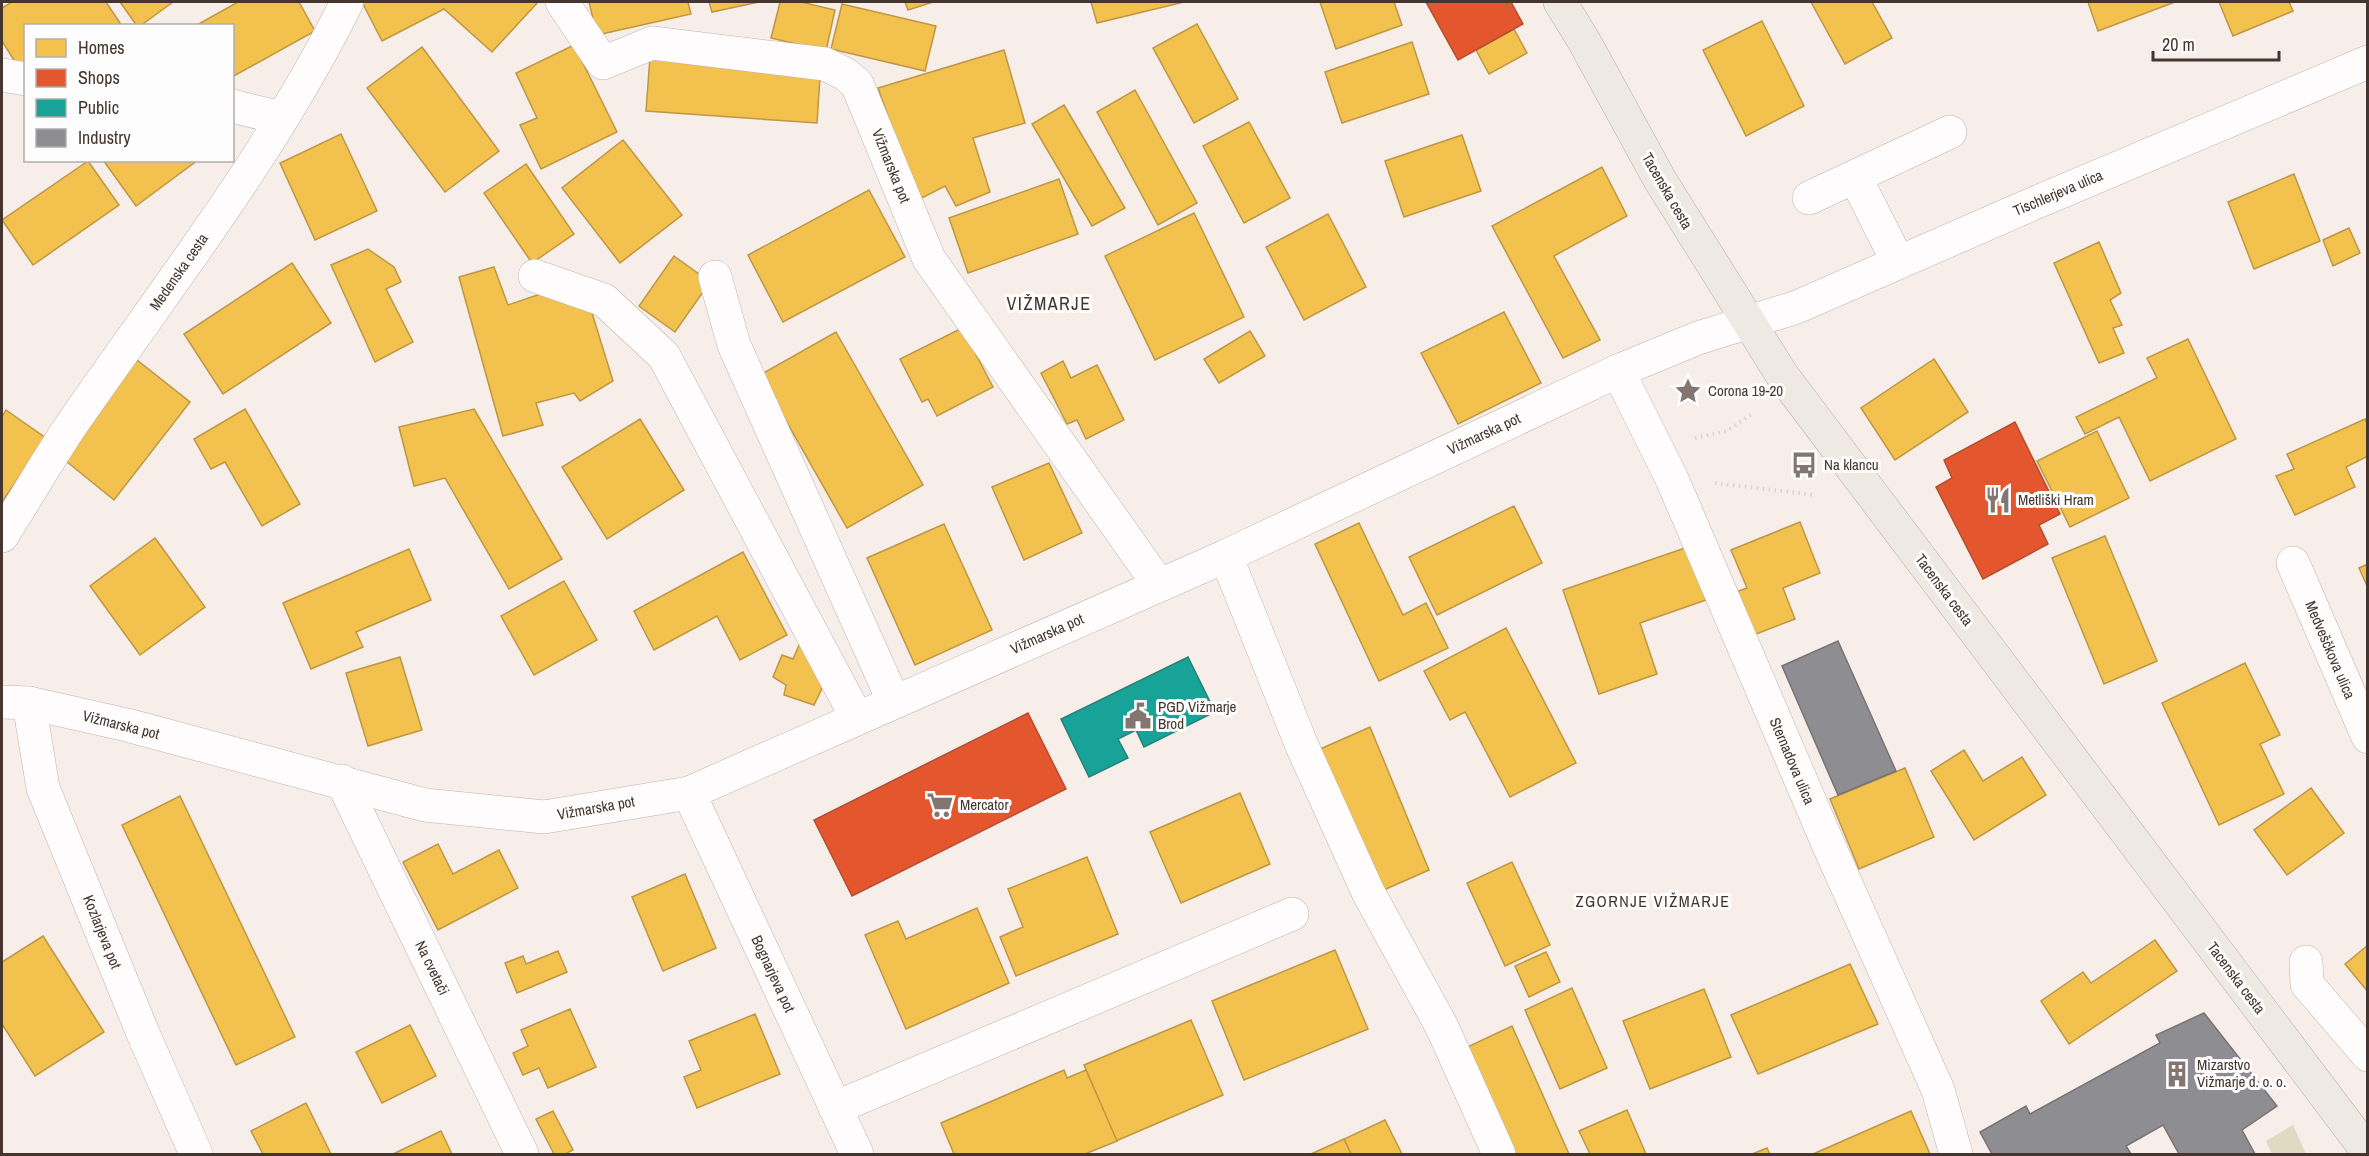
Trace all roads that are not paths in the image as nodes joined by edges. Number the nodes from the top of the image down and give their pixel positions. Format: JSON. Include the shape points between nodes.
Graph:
{"nodes":[{"id":1,"x":347,"y":2,"type":"edge"},
{"id":2,"x":562,"y":2,"type":"edge"},
{"id":3,"x":1560,"y":2,"type":"edge"},
{"id":4,"x":1573,"y":2,"type":"edge"},
{"id":5,"x":1584,"y":41,"type":"junction"},
{"id":6,"x":2367,"y":62,"type":"edge"},
{"id":7,"x":2,"y":75,"type":"edge"},
{"id":8,"x":24,"y":79,"type":"edge"},
{"id":9,"x":234,"y":106,"type":"edge"},
{"id":10,"x":281,"y":118,"type":"junction"},
{"id":11,"x":1950,"y":132,"type":"dead end"},
{"id":12,"x":1855,"y":177,"type":"junction"},
{"id":13,"x":1809,"y":198,"type":"dead end"},
{"id":14,"x":1898,"y":262,"type":"junction"},
{"id":15,"x":535,"y":276,"type":"dead end"},
{"id":16,"x":715,"y":277,"type":"dead end"},
{"id":17,"x":1748,"y":324,"type":"junction"},
{"id":18,"x":1618,"y":371,"type":"junction"},
{"id":19,"x":2,"y":537,"type":"edge"},
{"id":20,"x":1226,"y":556,"type":"junction"},
{"id":21,"x":2293,"y":563,"type":"dead end"},
{"id":22,"x":1159,"y":585,"type":"junction"},
{"id":23,"x":16,"y":702,"type":"edge"},
{"id":24,"x":894,"y":702,"type":"junction"},
{"id":25,"x":857,"y":718,"type":"junction"},
{"id":26,"x":2367,"y":737,"type":"edge"},
{"id":27,"x":342,"y":781,"type":"junction"},
{"id":28,"x":688,"y":793,"type":"junction"},
{"id":29,"x":1292,"y":914,"type":"dead end"},
{"id":30,"x":2306,"y":962,"type":"dead end"},
{"id":31,"x":2367,"y":1055,"type":"edge"},
{"id":32,"x":835,"y":1108,"type":"junction"},
{"id":33,"x":2367,"y":1152,"type":"edge"},
{"id":34,"x":196,"y":1155,"type":"edge"},
{"id":35,"x":522,"y":1155,"type":"edge"},
{"id":36,"x":857,"y":1155,"type":"edge"},
{"id":37,"x":1500,"y":1155,"type":"edge"},
{"id":38,"x":1956,"y":1155,"type":"edge"}],
"edges":[{"from":1,"to":10,"type":"street","name":"Medenska cesta","via":[[323,51]]},
{"from":2,"to":22,"type":"street","name":"Vižmarska pot","via":[[603,63],[652,43],[825,64],[857,84],[929,259]]},
{"from":3,"to":5,"type":"main road","name":"Tacenska cesta"},
{"from":4,"to":5,"type":"street"},
{"from":5,"to":17,"type":"main road","name":"Tacenska cesta","via":[[1660,180]]},
{"from":6,"to":14,"type":"street","name":"Tischlerjeva ulica"},
{"from":7,"to":8,"type":"street"},
{"from":9,"to":10,"type":"street"},
{"from":10,"to":19,"type":"street","name":"Medenska cesta","via":[[233,196],[73,423]]},
{"from":11,"to":12,"type":"street"},
{"from":12,"to":13,"type":"street"},
{"from":12,"to":14,"type":"street"},
{"from":14,"to":17,"type":"street","name":"Tischlerjeva ulica","via":[[1797,307]]},
{"from":15,"to":25,"type":"street","via":[[604,300],[664,356]]},
{"from":16,"to":24,"type":"street","via":[[734,345]]},
{"from":17,"to":18,"type":"street","name":"Vižmarska pot","via":[[1698,338]]},
{"from":17,"to":33,"type":"main road","name":"Tacenska cesta","via":[[1789,385]]},
{"from":18,"to":20,"type":"street","name":"Vižmarska pot"},
{"from":18,"to":38,"type":"street","name":"Sternadova ulica","via":[[1672,479],[1938,1090]]},
{"from":20,"to":22,"type":"street","name":"Vižmarska pot"},
{"from":20,"to":37,"type":"street","via":[[1302,747],[1368,892],[1442,1027]]},
{"from":21,"to":26,"type":"street","name":"Medveščkova ulica"},
{"from":22,"to":24,"type":"street","name":"Vižmarska pot"},
{"from":23,"to":27,"type":"street","name":"Vižmarska pot","via":[[127,725]]},
{"from":23,"to":34,"type":"street","name":"Kozlarjeva pot","via":[[43,788]]},
{"from":24,"to":25,"type":"street","name":"Vižmarska pot"},
{"from":25,"to":28,"type":"street","name":"Vižmarska pot"},
{"from":27,"to":28,"type":"street","name":"Vižmarska pot","via":[[425,805],[544,817]]},
{"from":27,"to":35,"type":"street","name":"Na cvetači"},
{"from":28,"to":32,"type":"street","name":"Bognarjeva pot"},
{"from":29,"to":32,"type":"street"},
{"from":30,"to":31,"type":"street","via":[[2307,984]]},
{"from":32,"to":36,"type":"street","name":"Bognarjeva pot"}]}
